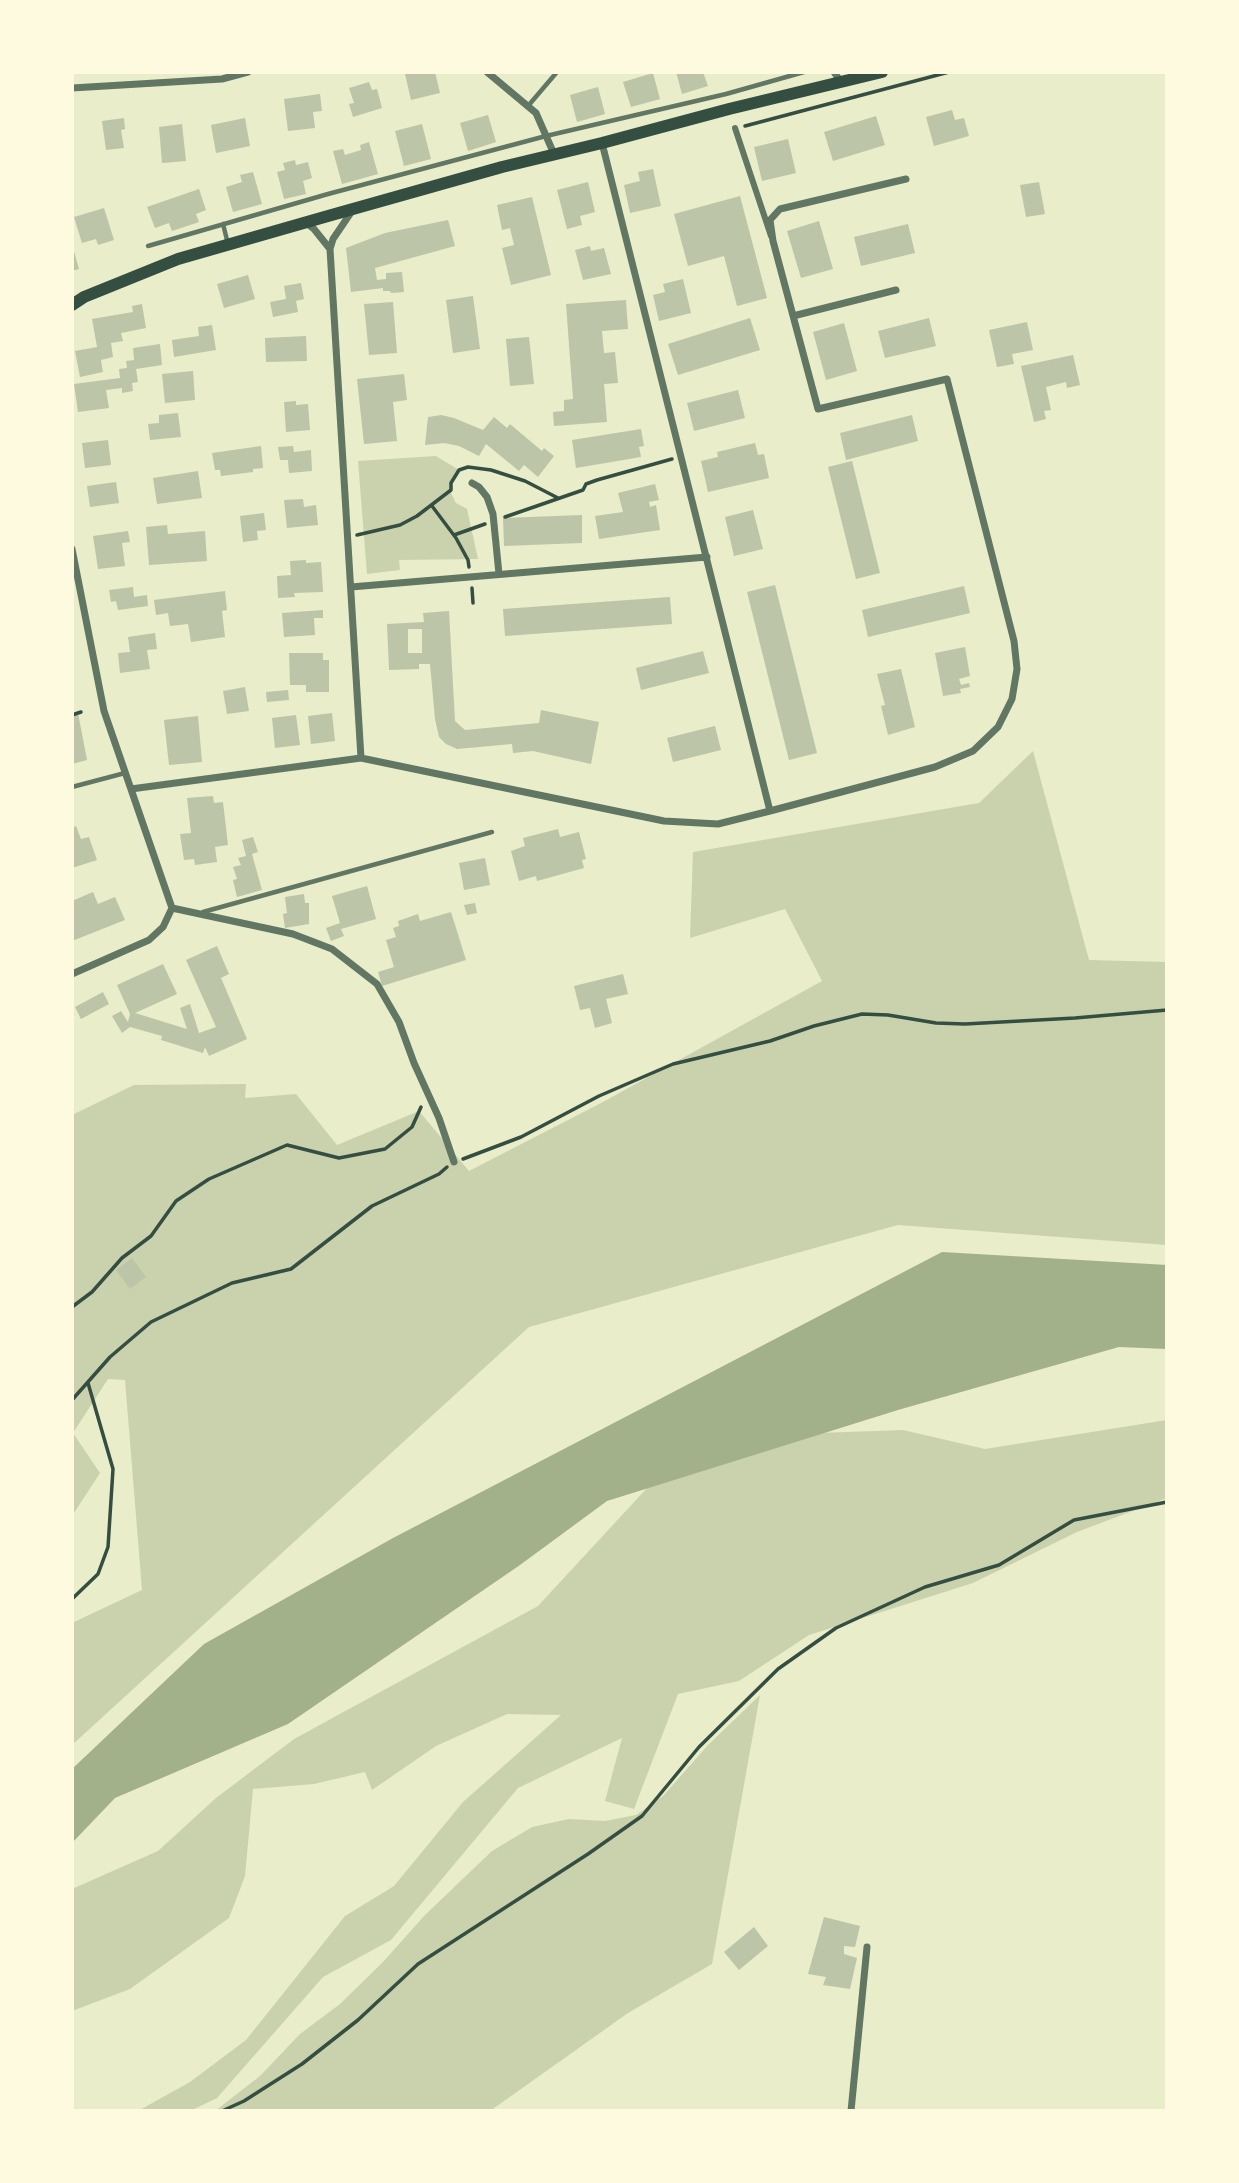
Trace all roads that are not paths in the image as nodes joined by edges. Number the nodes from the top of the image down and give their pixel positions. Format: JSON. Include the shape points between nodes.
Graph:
{"nodes":[{"id":1,"x":248,"y":72,"type":"edge"},
{"id":2,"x":487,"y":72,"type":"edge"},
{"id":3,"x":557,"y":72,"type":"edge"},
{"id":4,"x":804,"y":72,"type":"edge"},
{"id":5,"x":882,"y":72,"type":"edge"},
{"id":6,"x":838,"y":77,"type":"edge"},
{"id":7,"x":72,"y":88,"type":"edge"},
{"id":8,"x":527,"y":106,"type":"junction"},
{"id":9,"x":735,"y":128,"type":"road end"},
{"id":10,"x":546,"y":136,"type":"junction"},
{"id":11,"x":602,"y":144,"type":"junction"},
{"id":12,"x":554,"y":154,"type":"junction"},
{"id":13,"x":906,"y":179,"type":"dead end"},
{"id":14,"x":354,"y":208,"type":"junction"},
{"id":15,"x":305,"y":222,"type":"junction"},
{"id":16,"x":222,"y":224,"type":"junction"},
{"id":17,"x":773,"y":241,"type":"junction"},
{"id":18,"x":228,"y":244,"type":"junction"},
{"id":19,"x":148,"y":246,"type":"dead end"},
{"id":20,"x":330,"y":249,"type":"junction"},
{"id":21,"x":896,"y":290,"type":"dead end"},
{"id":22,"x":72,"y":305,"type":"edge"},
{"id":23,"x":793,"y":316,"type":"junction"},
{"id":24,"x":472,"y":483,"type":"dead end"},
{"id":25,"x":72,"y":548,"type":"edge"},
{"id":26,"x":707,"y":557,"type":"junction"},
{"id":27,"x":499,"y":574,"type":"junction"},
{"id":28,"x":351,"y":587,"type":"junction"},
{"id":29,"x":361,"y":758,"type":"junction"},
{"id":30,"x":125,"y":773,"type":"junction"},
{"id":31,"x":72,"y":787,"type":"edge"},
{"id":32,"x":131,"y":789,"type":"junction"},
{"id":33,"x":771,"y":811,"type":"junction"},
{"id":34,"x":492,"y":832,"type":"dead end"},
{"id":35,"x":172,"y":908,"type":"junction"},
{"id":36,"x":196,"y":914,"type":"junction"},
{"id":37,"x":72,"y":974,"type":"edge"},
{"id":38,"x":454,"y":1162,"type":"road end"},
{"id":39,"x":867,"y":1947,"type":"dead end"},
{"id":40,"x":850,"y":2111,"type":"edge"}],
"edges":[{"from":1,"to":7,"type":"street","via":[[222,79]]},
{"from":2,"to":8,"type":"street"},
{"from":3,"to":8,"type":"lane"},
{"from":4,"to":10,"type":"lane"},
{"from":5,"to":6,"type":"main road"},
{"from":6,"to":11,"type":"main road"},
{"from":8,"to":10,"type":"street","via":[[536,113]]},
{"from":9,"to":17,"type":"street"},
{"from":10,"to":12,"type":"street"},
{"from":10,"to":16,"type":"lane"},
{"from":11,"to":12,"type":"main road"},
{"from":11,"to":26,"type":"street"},
{"from":12,"to":14,"type":"main road"},
{"from":13,"to":17,"type":"street","via":[[780,208],[770,220]]},
{"from":14,"to":15,"type":"main road"},
{"from":14,"to":20,"type":"street"},
{"from":15,"to":18,"type":"main road"},
{"from":15,"to":20,"type":"street"},
{"from":16,"to":18,"type":"lane"},
{"from":16,"to":19,"type":"lane"},
{"from":17,"to":23,"type":"street"},
{"from":18,"to":22,"type":"main road","via":[[178,259]]},
{"from":20,"to":28,"type":"street"},
{"from":21,"to":23,"type":"street"},
{"from":23,"to":33,"type":"street","via":[[818,409],[947,379],[1014,641],[1017,669],[1012,699],[998,727],[973,751],[935,767]]},
{"from":24,"to":27,"type":"street","via":[[487,498],[495,520]]},
{"from":25,"to":30,"type":"street","via":[[104,711]]},
{"from":26,"to":27,"type":"street"},
{"from":26,"to":33,"type":"street"},
{"from":27,"to":28,"type":"street"},
{"from":28,"to":29,"type":"street"},
{"from":29,"to":32,"type":"street"},
{"from":29,"to":33,"type":"street","via":[[664,821],[718,824]]},
{"from":30,"to":31,"type":"lane"},
{"from":30,"to":32,"type":"street"},
{"from":32,"to":35,"type":"street"},
{"from":34,"to":36,"type":"lane"},
{"from":35,"to":36,"type":"street"},
{"from":35,"to":37,"type":"street","via":[[163,927],[149,940]]},
{"from":36,"to":38,"type":"street","via":[[293,934],[332,949],[377,984],[399,1022]]},
{"from":39,"to":40,"type":"street"}]}
